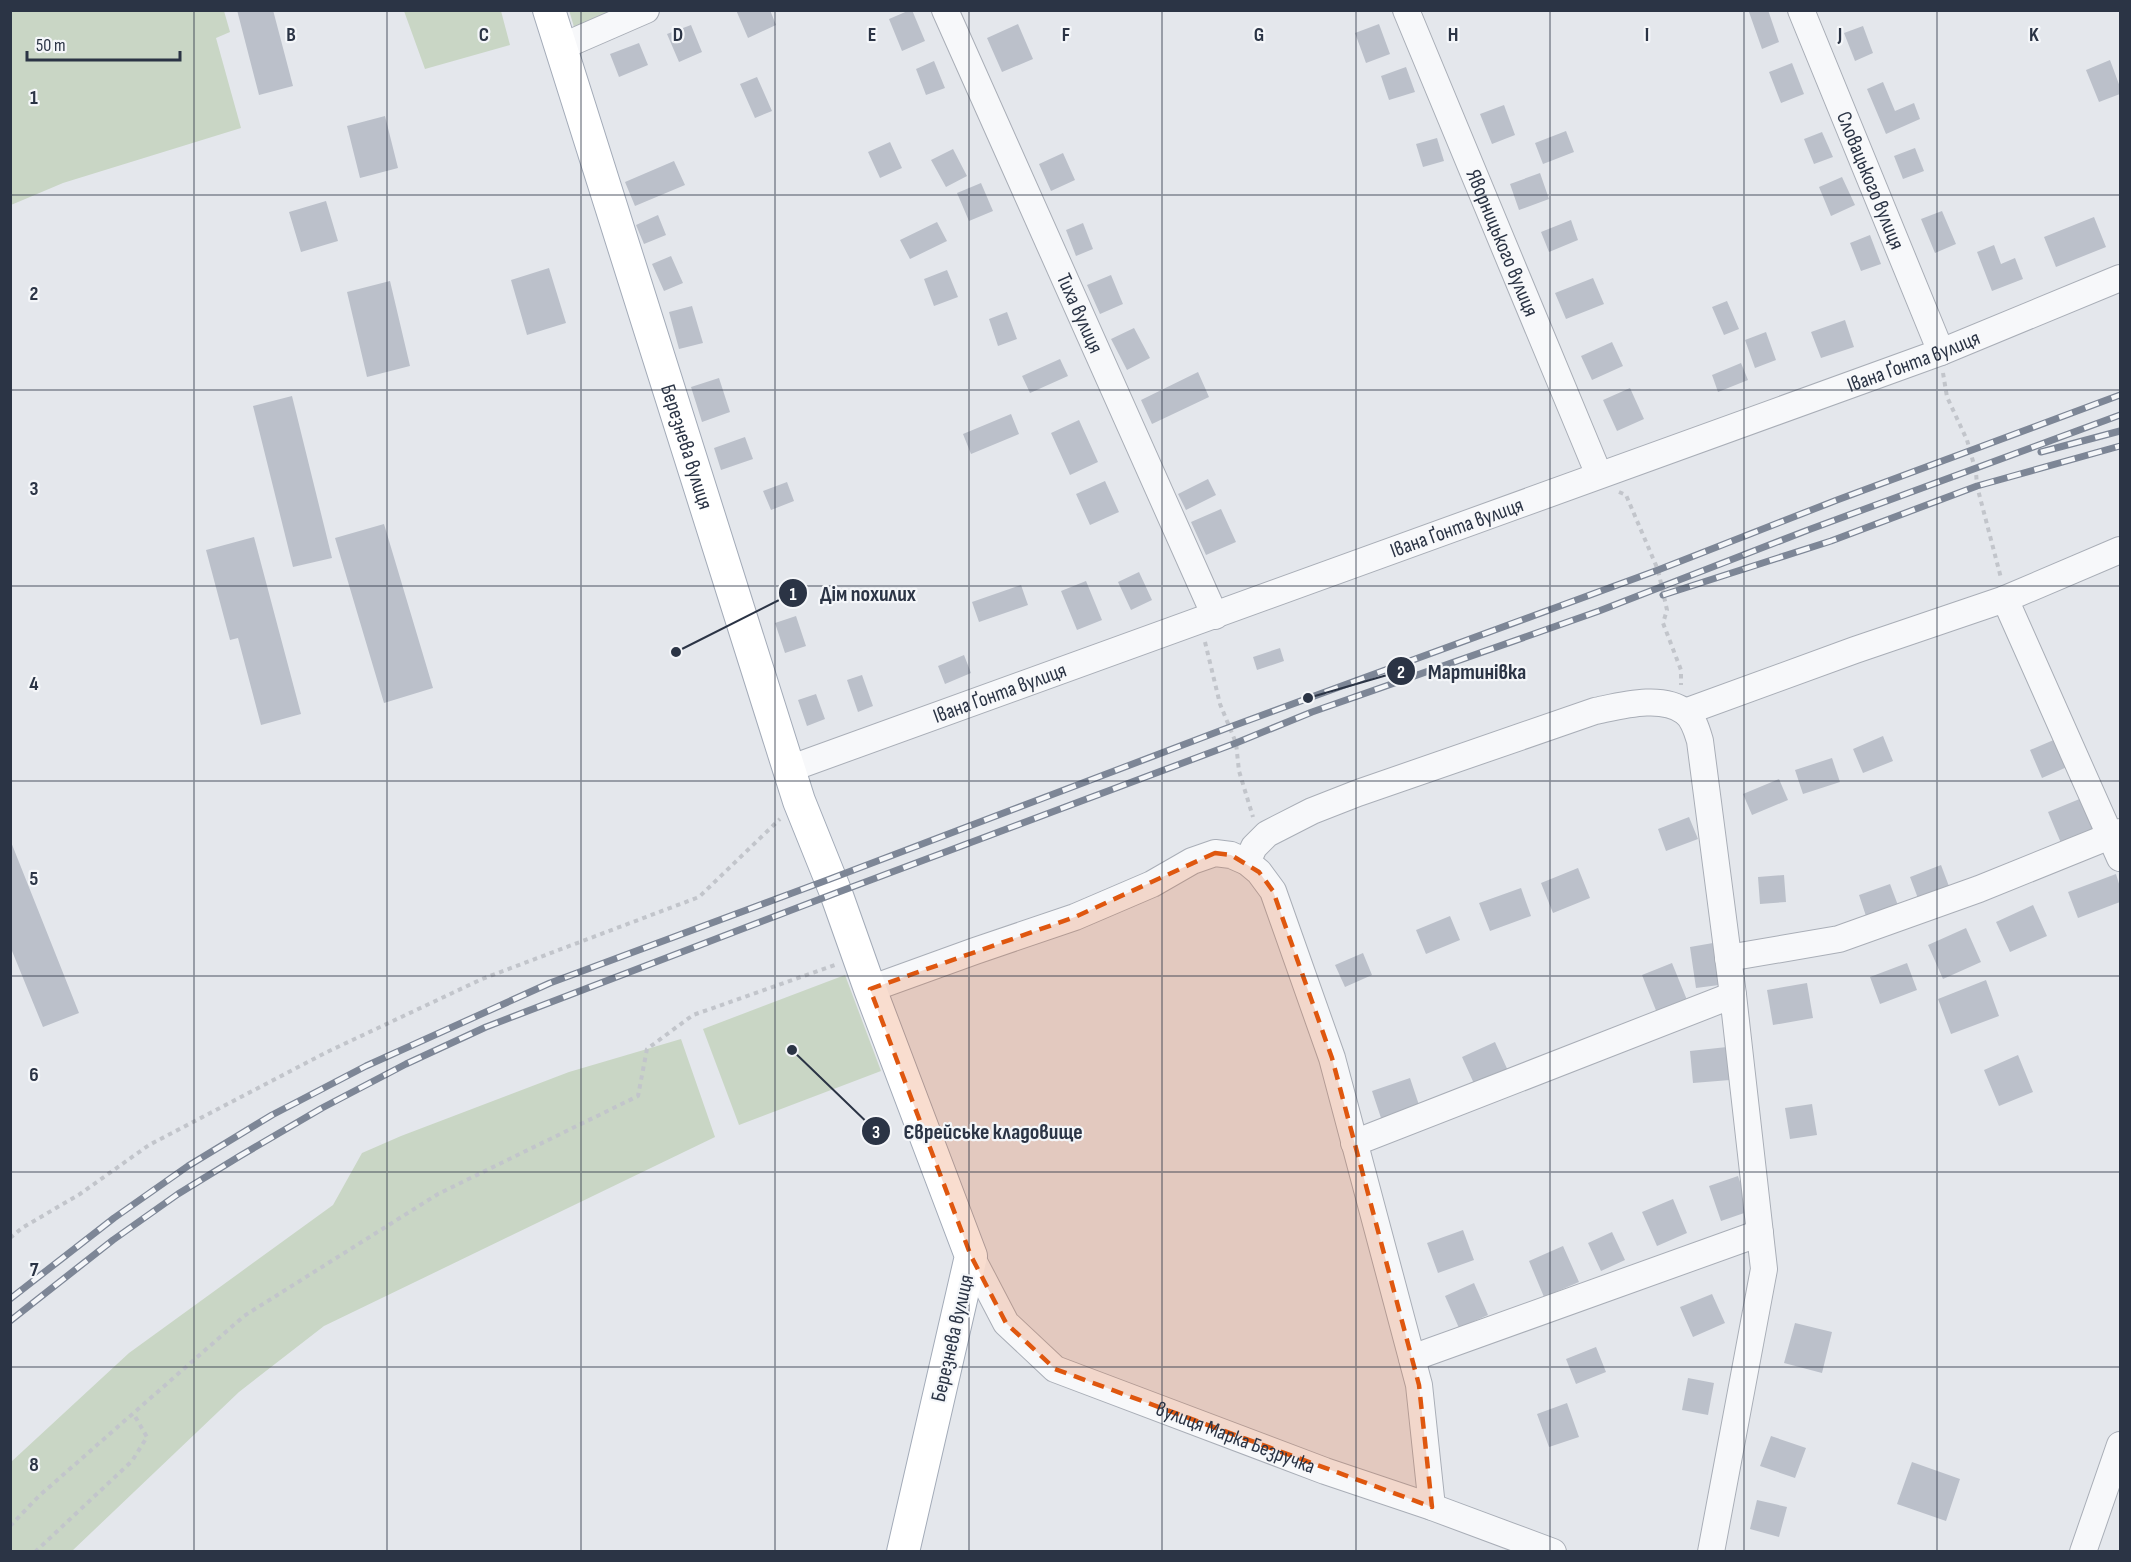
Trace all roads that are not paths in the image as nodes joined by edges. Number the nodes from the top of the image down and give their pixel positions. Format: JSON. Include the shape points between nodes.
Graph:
{"nodes":[{"id":1,"x":549,"y":10,"type":"edge"},
{"id":2,"x":646,"y":10,"type":"edge"},
{"id":3,"x":945,"y":10,"type":"edge"},
{"id":4,"x":1406,"y":10,"type":"edge"},
{"id":5,"x":1801,"y":10,"type":"edge"},
{"id":6,"x":561,"y":47,"type":"junction"},
{"id":7,"x":2121,"y":278,"type":"edge"},
{"id":8,"x":1941,"y":352,"type":"junction"},
{"id":9,"x":1599,"y":476,"type":"junction"},
{"id":10,"x":2121,"y":550,"type":"edge"},
{"id":11,"x":2005,"y":599,"type":"junction"},
{"id":12,"x":1205,"y":619,"type":"junction"},
{"id":13,"x":1685,"y":712,"type":"junction"},
{"id":14,"x":789,"y":769,"type":"junction"},
{"id":15,"x":2117,"y":842,"type":"edge"},
{"id":16,"x":1250,"y":855,"type":"junction"},
{"id":17,"x":1728,"y":958,"type":"junction"},
{"id":18,"x":870,"y":989,"type":"junction"},
{"id":19,"x":1733,"y":995,"type":"junction"},
{"id":20,"x":1354,"y":1143,"type":"junction"},
{"id":21,"x":1760,"y":1233,"type":"junction"},
{"id":22,"x":971,"y":1256,"type":"junction"},
{"id":23,"x":1412,"y":1358,"type":"junction"},
{"id":24,"x":2121,"y":1445,"type":"edge"},
{"id":25,"x":1432,"y":1507,"type":"junction"},
{"id":26,"x":903,"y":1551,"type":"edge"},
{"id":27,"x":1553,"y":1551,"type":"edge"},
{"id":28,"x":1711,"y":1551,"type":"edge"},
{"id":29,"x":2083,"y":1551,"type":"edge"}],
"edges":[{"from":1,"to":6,"type":"main road","name":"Березнева вулиця"},
{"from":2,"to":6,"type":"street"},
{"from":3,"to":12,"type":"street","name":"Тиха вулиця"},
{"from":4,"to":9,"type":"street","name":"Яворницького вулиця"},
{"from":5,"to":8,"type":"street","name":"Словацького вулиця"},
{"from":6,"to":14,"type":"main road","name":"Березнева вулиця"},
{"from":7,"to":8,"type":"street","name":"Івана Ґонта вулиця"},
{"from":8,"to":9,"type":"street","name":"Івана Ґонта вулиця"},
{"from":9,"to":12,"type":"street","name":"Івана Ґонта вулиця"},
{"from":10,"to":11,"type":"street"},
{"from":11,"to":13,"type":"street"},
{"from":11,"to":15,"type":"street"},
{"from":12,"to":14,"type":"street","name":"Івана Ґонта вулиця"},
{"from":13,"to":16,"type":"street","via":[[1668,704],[1632,704],[1585,715],[1312,811],[1267,834]]},
{"from":13,"to":17,"type":"street","via":[[1700,741]]},
{"from":14,"to":18,"type":"main road","name":"Березнева вулиця"},
{"from":15,"to":17,"type":"street","via":[[1839,939]]},
{"from":16,"to":18,"type":"street","via":[[1215,853],[1192,861],[1152,884],[1075,917]]},
{"from":16,"to":20,"type":"street","via":[[1273,891],[1332,1058]]},
{"from":17,"to":19,"type":"street"},
{"from":18,"to":22,"type":"main road","name":"Березнева вулиця"},
{"from":19,"to":20,"type":"street"},
{"from":19,"to":21,"type":"street"},
{"from":20,"to":23,"type":"street"},
{"from":21,"to":23,"type":"street"},
{"from":21,"to":28,"type":"street","via":[[1764,1269]]},
{"from":22,"to":25,"type":"street","name":"вулиця Марка Безручка","via":[[1006,1323],[1054,1369]]},
{"from":22,"to":26,"type":"main road","name":"Березнева вулиця"},
{"from":23,"to":25,"type":"street","via":[[1419,1385]]},
{"from":24,"to":29,"type":"street"},
{"from":25,"to":27,"type":"street","name":"вулиця Марка Безручка"}]}
